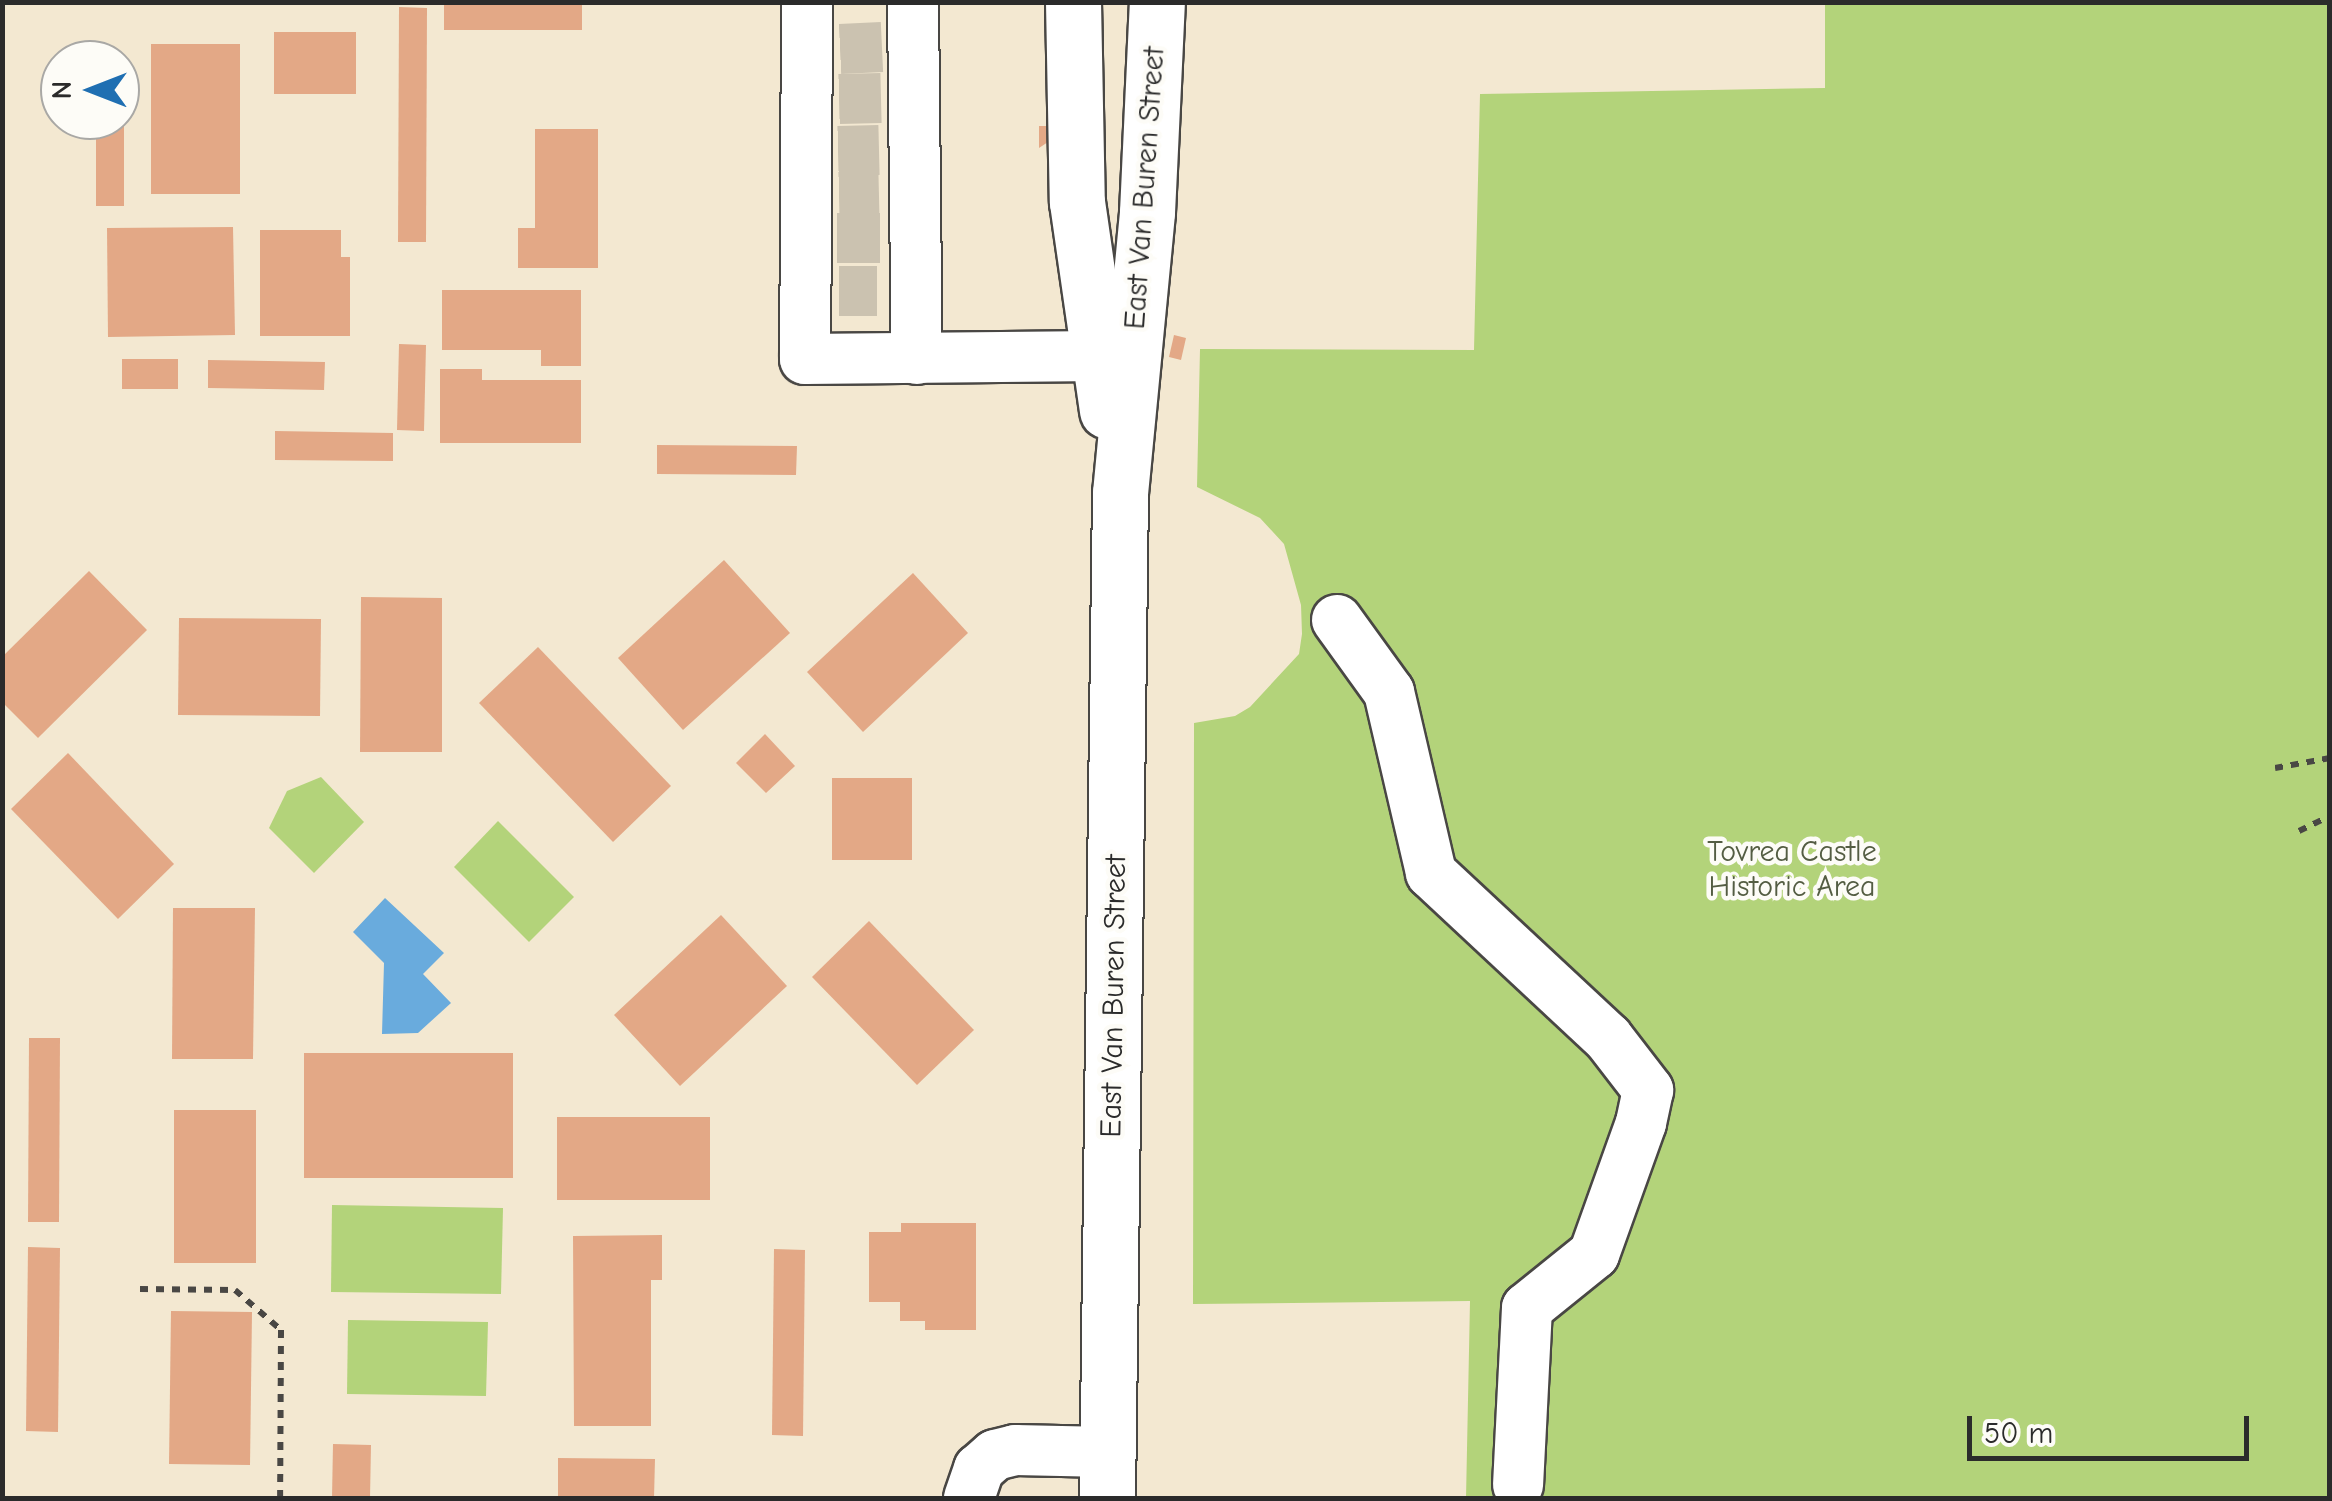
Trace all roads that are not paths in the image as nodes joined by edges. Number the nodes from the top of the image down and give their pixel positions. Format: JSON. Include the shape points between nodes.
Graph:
{"nodes":[{"id":1,"x":1073,"y":2,"type":"edge"},
{"id":2,"x":1157,"y":2,"type":"edge"},
{"id":3,"x":860,"y":33,"type":"edge"},
{"id":4,"x":860,"y":98,"type":"junction"},
{"id":5,"x":859,"y":195,"type":"junction"},
{"id":6,"x":859,"y":291,"type":"junction"},
{"id":7,"x":1099,"y":356,"type":"junction"},
{"id":8,"x":917,"y":359,"type":"junction"},
{"id":9,"x":1120,"y":493,"type":"junction"},
{"id":10,"x":1337,"y":620,"type":"dead end"},
{"id":11,"x":1107,"y":1475,"type":"edge"},
{"id":12,"x":1518,"y":1485,"type":"dead end"},
{"id":13,"x":969,"y":1498,"type":"edge"}],
"edges":[{"from":1,"to":7,"type":"main road","name":"East Van Buren Street","via":[[1077,202]]},
{"from":2,"to":9,"type":"main road","name":"East Van Buren Street","via":[[1148,212]]},
{"from":3,"to":4,"type":"lane"},
{"from":3,"to":4,"type":"lane"},
{"from":4,"to":5,"type":"lane"},
{"from":4,"to":5,"type":"lane"},
{"from":5,"to":6,"type":"lane"},
{"from":5,"to":6,"type":"lane"},
{"from":6,"to":8,"type":"lane"},
{"from":6,"to":8,"type":"lane","via":[[805,359]]},
{"from":7,"to":8,"type":"lane"},
{"from":7,"to":9,"type":"main road","name":"East Van Buren Street"},
{"from":9,"to":11,"type":"main road","name":"East Van Buren Street"},
{"from":10,"to":12,"type":"lane","via":[[1389,692],[1430,873],[1608,1038],[1648,1090],[1594,1254],[1526,1308]]},
{"from":11,"to":13,"type":"lane","via":[[1015,1450],[979,1469]]}]}
